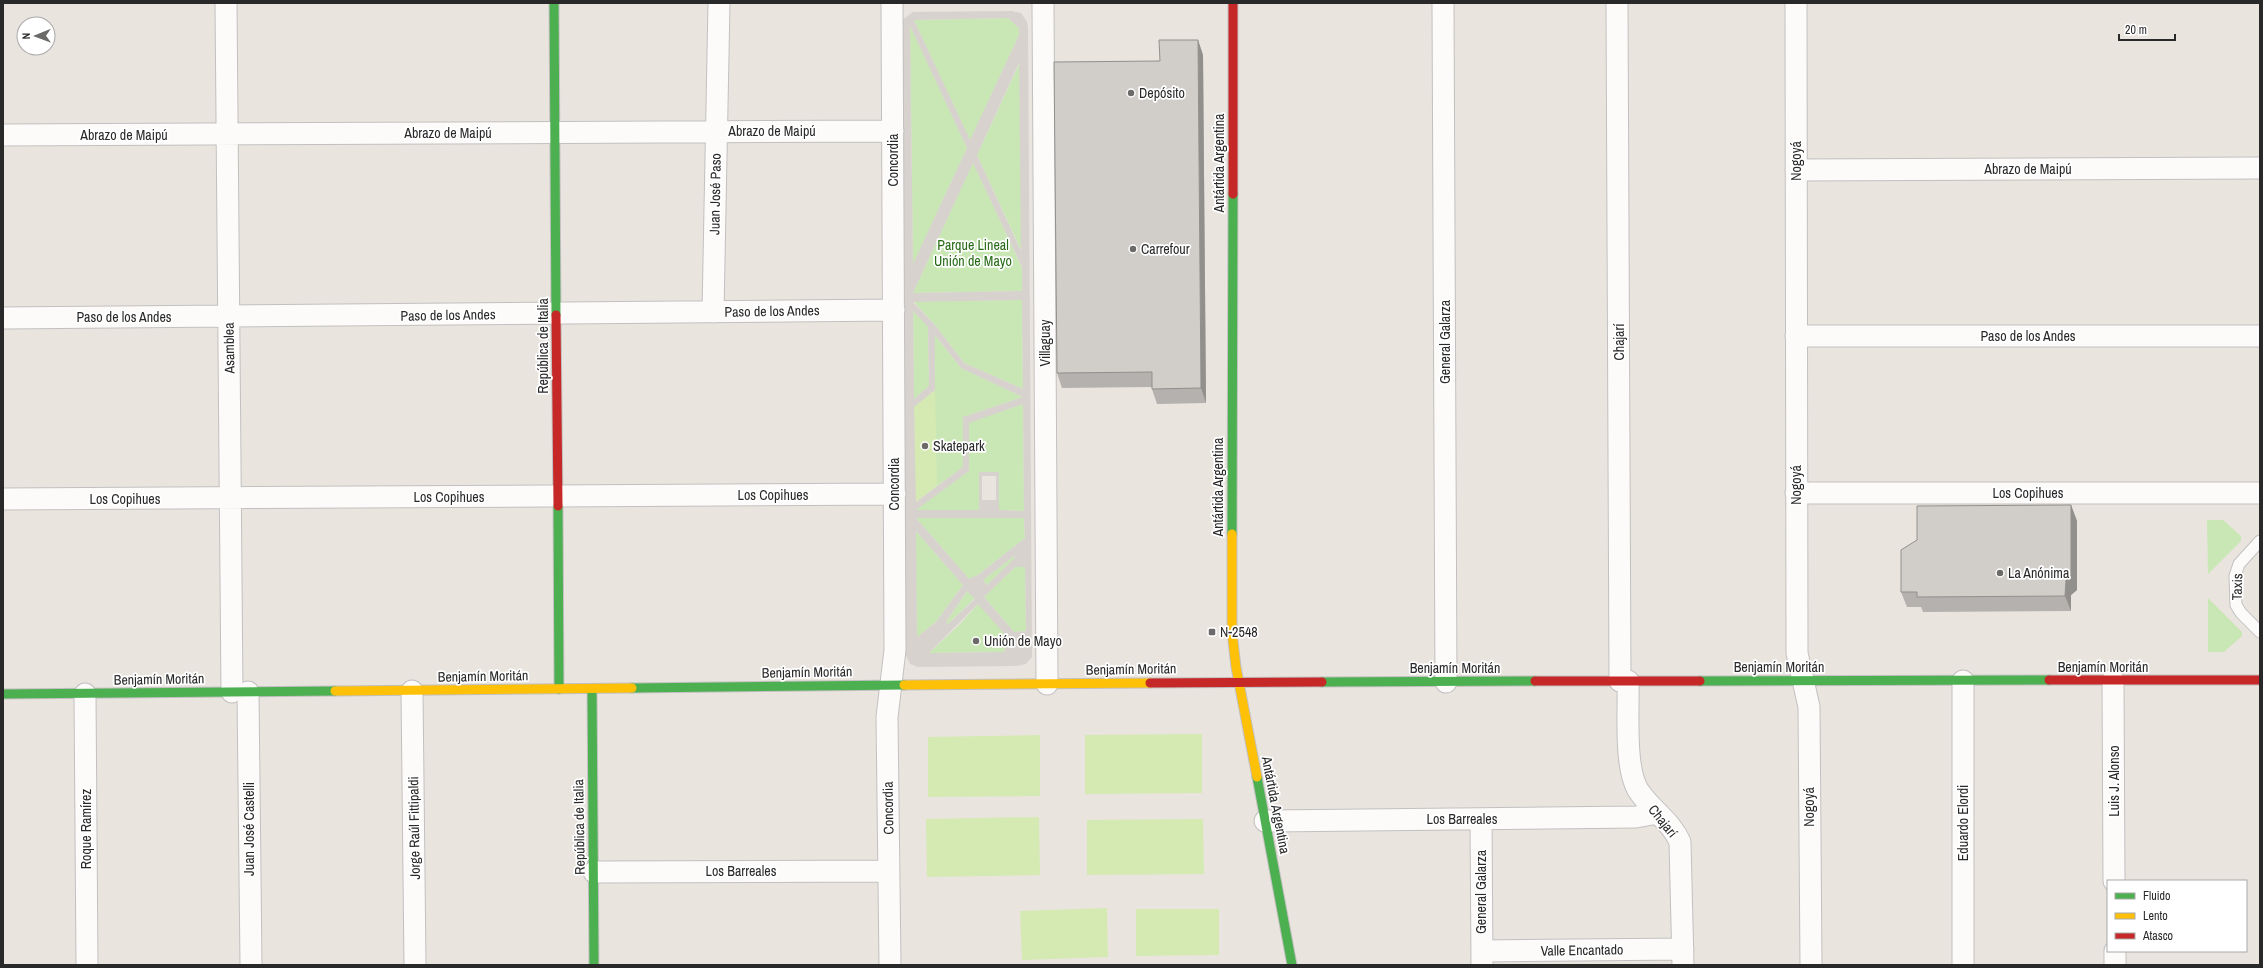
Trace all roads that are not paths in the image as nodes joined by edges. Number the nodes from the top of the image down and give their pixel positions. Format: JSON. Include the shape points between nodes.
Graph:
{"nodes":[{"id":1,"x":226,"y":3,"type":"edge"},
{"id":2,"x":554,"y":3,"type":"edge"},
{"id":3,"x":719,"y":3,"type":"edge"},
{"id":4,"x":892,"y":3,"type":"edge"},
{"id":5,"x":1043,"y":3,"type":"edge"},
{"id":6,"x":1233,"y":3,"type":"edge"},
{"id":7,"x":1444,"y":3,"type":"edge"},
{"id":8,"x":1617,"y":3,"type":"edge"},
{"id":9,"x":1796,"y":3,"type":"edge"},
{"id":10,"x":893,"y":131,"type":"junction"},
{"id":11,"x":716,"y":132,"type":"junction"},
{"id":12,"x":555,"y":133,"type":"junction"},
{"id":13,"x":3,"y":135,"type":"edge"},
{"id":14,"x":227,"y":135,"type":"junction"},
{"id":15,"x":2260,"y":168,"type":"edge"},
{"id":16,"x":1796,"y":170,"type":"junction"},
{"id":17,"x":894,"y":310,"type":"junction"},
{"id":18,"x":713,"y":312,"type":"junction"},
{"id":19,"x":556,"y":314,"type":"junction"},
{"id":20,"x":229,"y":317,"type":"junction"},
{"id":21,"x":3,"y":318,"type":"edge"},
{"id":22,"x":1796,"y":336,"type":"junction"},
{"id":23,"x":2260,"y":336,"type":"edge"},
{"id":24,"x":1796,"y":493,"type":"junction"},
{"id":25,"x":2260,"y":493,"type":"edge"},
{"id":26,"x":895,"y":494,"type":"junction"},
{"id":27,"x":558,"y":496,"type":"junction"},
{"id":28,"x":3,"y":499,"type":"edge"},
{"id":29,"x":230,"y":499,"type":"junction"},
{"id":30,"x":2260,"y":540,"type":"edge"},
{"id":31,"x":2260,"y":632,"type":"edge"},
{"id":32,"x":2113,"y":680,"type":"junction"},
{"id":33,"x":2260,"y":680,"type":"edge"},
{"id":34,"x":1624,"y":681,"type":"junction"},
{"id":35,"x":1803,"y":681,"type":"junction"},
{"id":36,"x":1963,"y":681,"type":"junction"},
{"id":37,"x":1239,"y":682,"type":"junction"},
{"id":38,"x":1446,"y":682,"type":"junction"},
{"id":39,"x":1047,"y":684,"type":"junction"},
{"id":40,"x":891,"y":686,"type":"junction"},
{"id":41,"x":559,"y":689,"type":"junction"},
{"id":42,"x":592,"y":689,"type":"junction"},
{"id":43,"x":412,"y":690,"type":"junction"},
{"id":44,"x":240,"y":692,"type":"junction"},
{"id":45,"x":3,"y":694,"type":"edge"},
{"id":46,"x":85,"y":694,"type":"junction"},
{"id":47,"x":1658,"y":813,"type":"junction"},
{"id":48,"x":1481,"y":819,"type":"junction"},
{"id":49,"x":1265,"y":821,"type":"junction"},
{"id":50,"x":889,"y":870,"type":"junction"},
{"id":51,"x":594,"y":872,"type":"junction"},
{"id":52,"x":2114,"y":880,"type":"edge"},
{"id":53,"x":2115,"y":952,"type":"edge"},
{"id":54,"x":1683,"y":957,"type":"edge"},
{"id":55,"x":1482,"y":958,"type":"edge"},
{"id":56,"x":87,"y":965,"type":"edge"},
{"id":57,"x":250,"y":965,"type":"edge"},
{"id":58,"x":415,"y":965,"type":"edge"},
{"id":59,"x":594,"y":965,"type":"edge"},
{"id":60,"x":890,"y":965,"type":"edge"},
{"id":61,"x":1292,"y":965,"type":"edge"},
{"id":62,"x":1811,"y":965,"type":"edge"},
{"id":63,"x":1963,"y":965,"type":"edge"},
{"id":64,"x":2115,"y":965,"type":"edge"}],
"edges":[{"from":1,"to":14,"type":"street","name":"Asamblea"},
{"from":2,"to":12,"type":"street","name":"República de Italia"},
{"from":3,"to":11,"type":"street","name":"Juan José Paso"},
{"from":4,"to":10,"type":"street","name":"Concordia"},
{"from":5,"to":39,"type":"street","name":"Villaguay"},
{"from":6,"to":37,"type":"street","name":"Antártida Argentina","via":[[1231,612]]},
{"from":7,"to":38,"type":"street","name":"General Galarza"},
{"from":8,"to":34,"type":"street","name":"Chajarí"},
{"from":9,"to":16,"type":"street","name":"Nogoyá"},
{"from":10,"to":11,"type":"street","name":"Abrazo de Maipú"},
{"from":10,"to":17,"type":"street","name":"Concordia"},
{"from":11,"to":12,"type":"street","name":"Abrazo de Maipú"},
{"from":11,"to":18,"type":"street","name":"Juan José Paso"},
{"from":12,"to":14,"type":"street","name":"Abrazo de Maipú"},
{"from":12,"to":19,"type":"street","name":"República de Italia"},
{"from":13,"to":14,"type":"street","name":"Abrazo de Maipú"},
{"from":14,"to":20,"type":"street","name":"Asamblea"},
{"from":15,"to":16,"type":"street","name":"Abrazo de Maipú"},
{"from":16,"to":22,"type":"street","name":"Nogoyá"},
{"from":17,"to":18,"type":"street","name":"Paso de los Andes"},
{"from":17,"to":26,"type":"street","name":"Concordia"},
{"from":18,"to":19,"type":"street","name":"Paso de los Andes"},
{"from":19,"to":20,"type":"street","name":"Paso de los Andes"},
{"from":19,"to":27,"type":"street","name":"República de Italia"},
{"from":20,"to":21,"type":"street","name":"Paso de los Andes"},
{"from":20,"to":29,"type":"street","name":"Asamblea"},
{"from":22,"to":23,"type":"street","name":"Paso de los Andes"},
{"from":22,"to":24,"type":"street","name":"Nogoyá"},
{"from":24,"to":25,"type":"street","name":"Los Copihues"},
{"from":24,"to":35,"type":"street","name":"Nogoyá","via":[[1797,654]]},
{"from":26,"to":27,"type":"street","name":"Los Copihues"},
{"from":26,"to":40,"type":"street","name":"Concordia","via":[[895,656]]},
{"from":27,"to":29,"type":"street","name":"Los Copihues"},
{"from":27,"to":41,"type":"street","name":"República de Italia"},
{"from":28,"to":29,"type":"street","name":"Los Copihues"},
{"from":29,"to":44,"type":"street","name":"Asamblea"},
{"from":30,"to":31,"type":"lane","name":"Taxis","via":[[2239,564],[2235,576],[2236,606]]},
{"from":32,"to":33,"type":"street","name":"Benjamín Moritán"},
{"from":32,"to":36,"type":"street","name":"Benjamín Moritán"},
{"from":32,"to":52,"type":"street","name":"Luis J. Alonso"},
{"from":34,"to":35,"type":"street","name":"Benjamín Moritán"},
{"from":34,"to":38,"type":"street","name":"Benjamín Moritán"},
{"from":34,"to":47,"type":"street","name":"Chajarí","via":[[1631,774],[1638,790]]},
{"from":35,"to":36,"type":"street","name":"Benjamín Moritán"},
{"from":35,"to":62,"type":"street","name":"Nogoyá","via":[[1809,707]]},
{"from":36,"to":63,"type":"street","name":"Eduardo Elordi"},
{"from":37,"to":38,"type":"street","name":"Benjamín Moritán"},
{"from":37,"to":39,"type":"street","name":"Benjamín Moritán"},
{"from":37,"to":49,"type":"street","name":"Antártida Argentina"},
{"from":39,"to":40,"type":"street","name":"Benjamín Moritán"},
{"from":40,"to":42,"type":"street","name":"Benjamín Moritán"},
{"from":40,"to":50,"type":"street","name":"Concordia","via":[[887,713]]},
{"from":41,"to":42,"type":"street","name":"Benjamín Moritán"},
{"from":41,"to":43,"type":"street","name":"Benjamín Moritán"},
{"from":42,"to":51,"type":"street","name":"República de Italia"},
{"from":43,"to":44,"type":"street","name":"Benjamín Moritán"},
{"from":43,"to":58,"type":"street","name":"Jorge Raúl Fittipaldi"},
{"from":44,"to":46,"type":"street","name":"Benjamín Moritán"},
{"from":44,"to":57,"type":"street","name":"Juan José Castelli"},
{"from":45,"to":46,"type":"street","name":"Benjamín Moritán"},
{"from":46,"to":56,"type":"street","name":"Roque Ramírez"},
{"from":47,"to":48,"type":"street","name":"Los Barreales","via":[[1636,817]]},
{"from":47,"to":54,"type":"street","name":"Chajarí","via":[[1672,828],[1680,842]]},
{"from":48,"to":49,"type":"street","name":"Los Barreales"},
{"from":48,"to":55,"type":"street","name":"General Galarza"},
{"from":49,"to":61,"type":"street","name":"Antártida Argentina"},
{"from":50,"to":51,"type":"street","name":"Los Barreales"},
{"from":50,"to":60,"type":"street","name":"Concordia"},
{"from":51,"to":59,"type":"street","name":"República de Italia"},
{"from":53,"to":64,"type":"street"},
{"from":54,"to":55,"type":"street","name":"Valle Encantado"}]}
